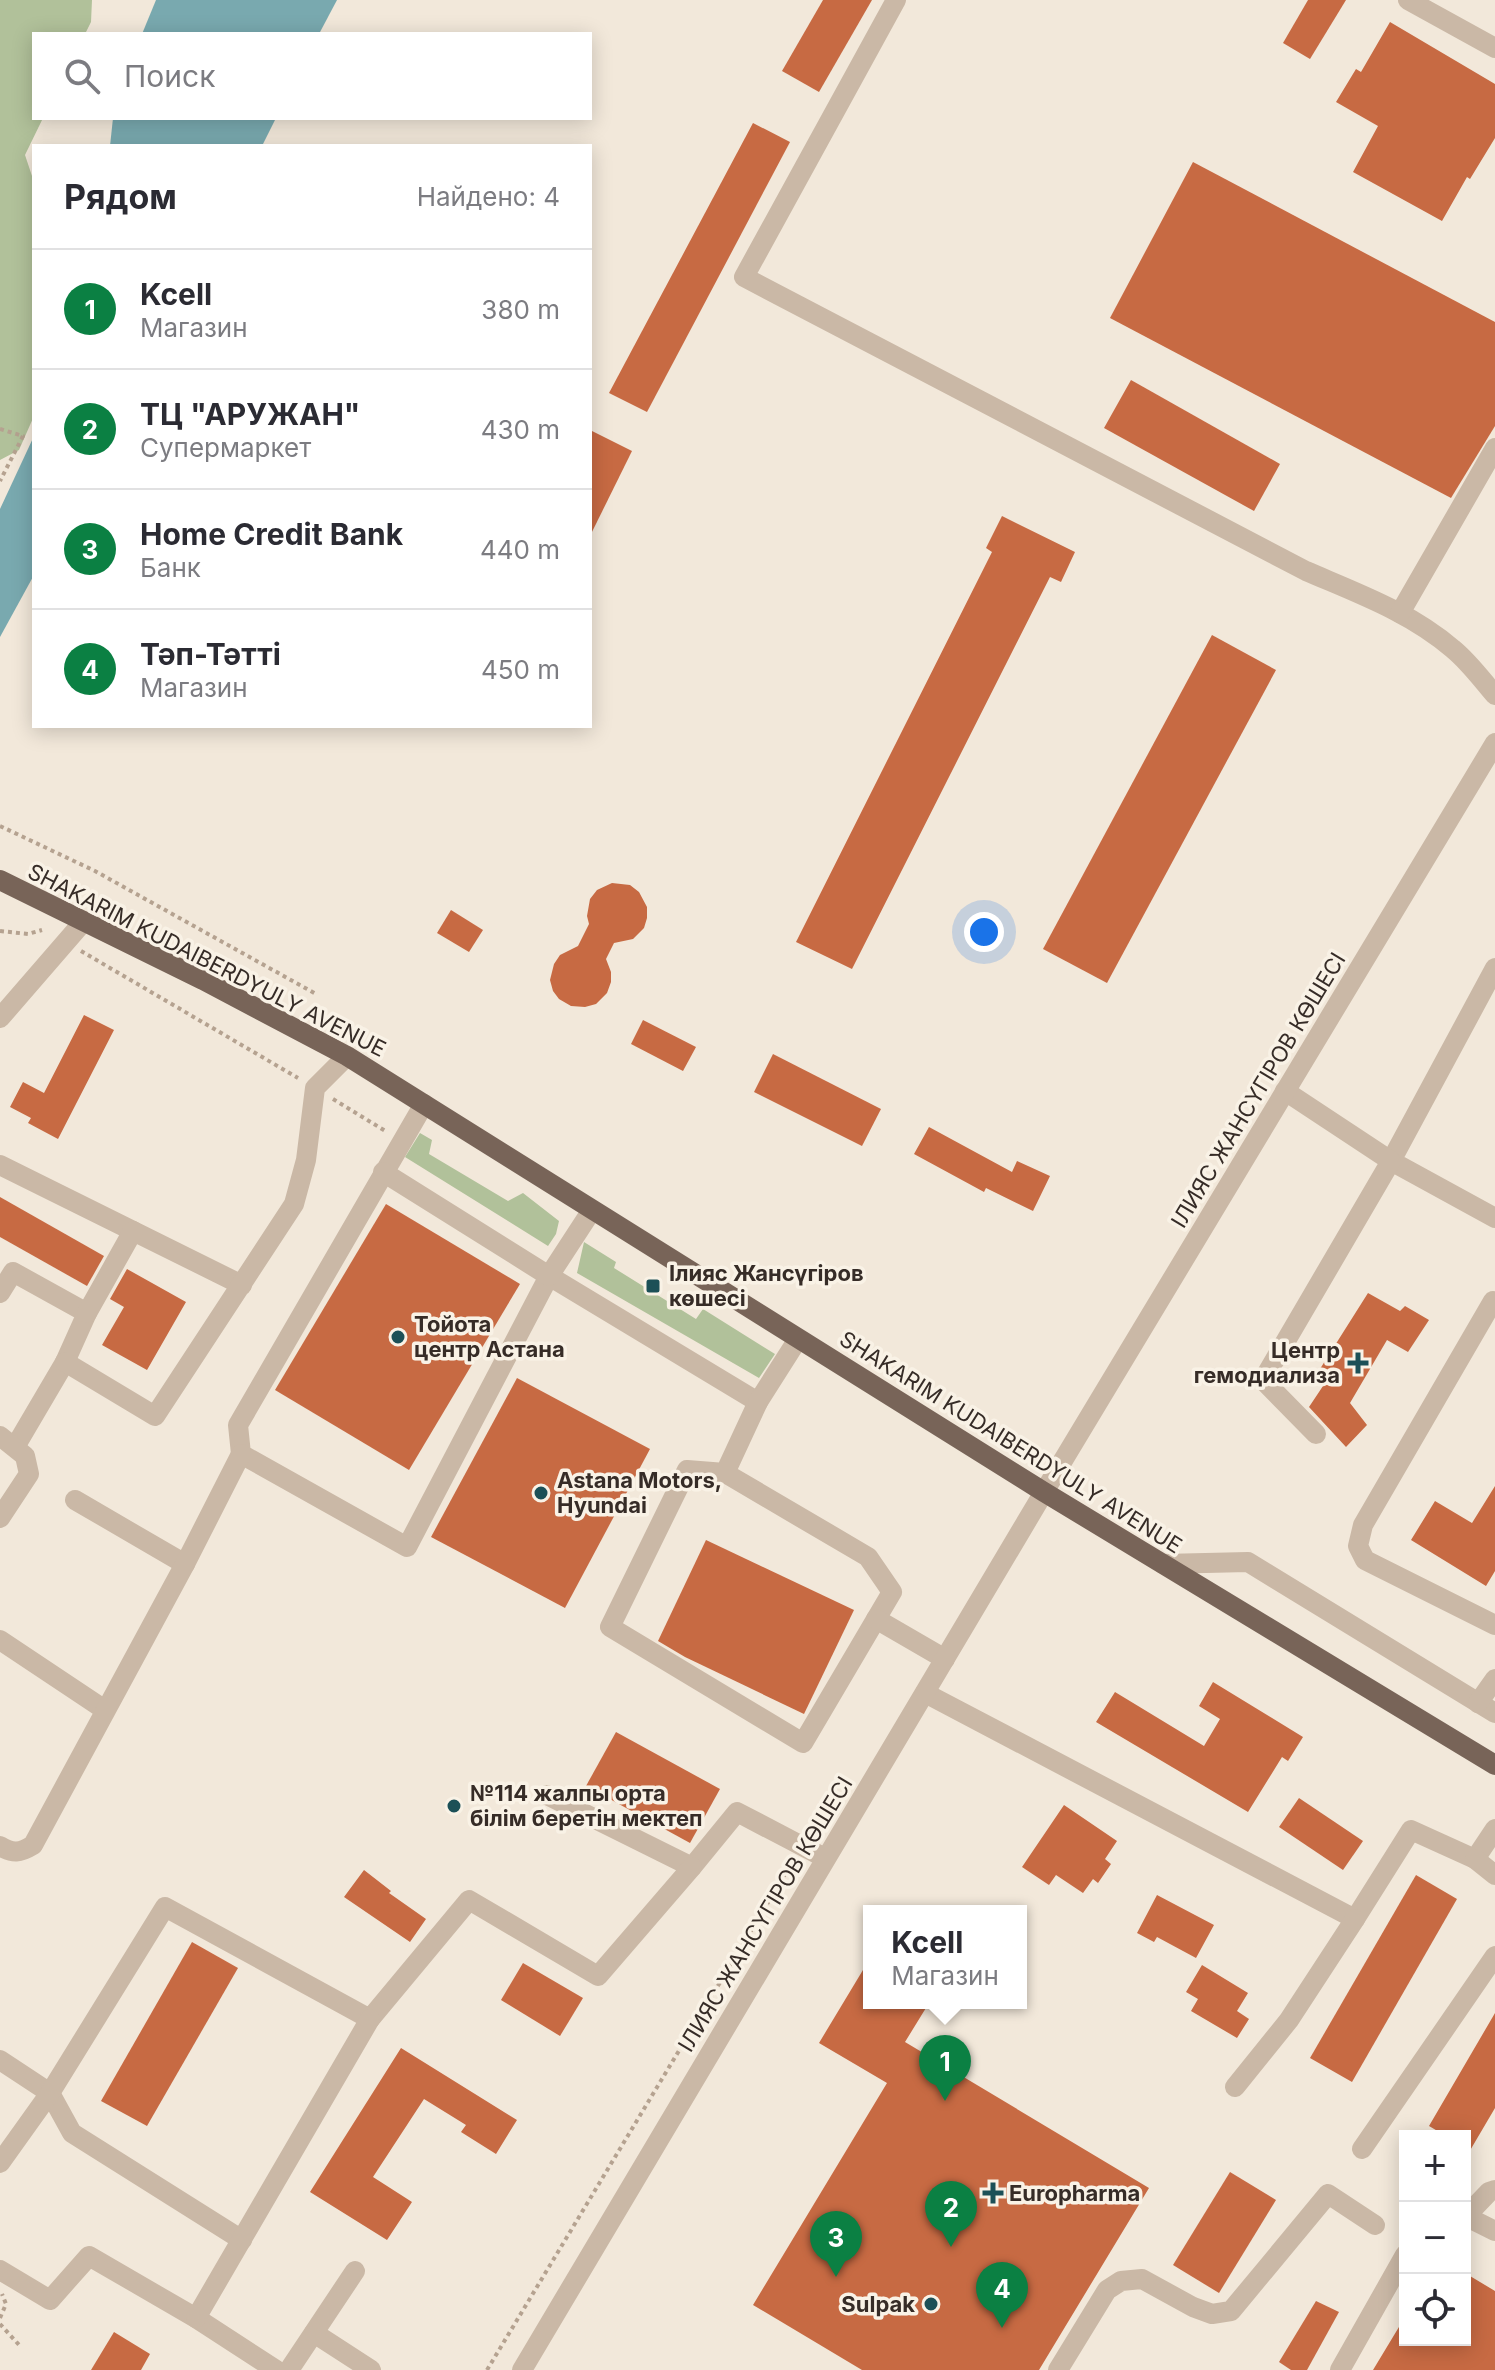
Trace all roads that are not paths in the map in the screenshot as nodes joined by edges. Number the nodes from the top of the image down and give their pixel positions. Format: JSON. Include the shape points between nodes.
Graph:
{"nodes":[{"id":1,"x":896,"y":0,"type":"edge"},
{"id":2,"x":1408,"y":0,"type":"edge"},
{"id":3,"x":1495,"y":48,"type":"edge"},
{"id":4,"x":1495,"y":448,"type":"edge"},
{"id":5,"x":1400,"y":613,"type":"junction"},
{"id":6,"x":1495,"y":695,"type":"edge"},
{"id":7,"x":1495,"y":743,"type":"edge"},
{"id":8,"x":0,"y":880,"type":"edge"},
{"id":9,"x":84,"y":921,"type":"junction"},
{"id":10,"x":1495,"y":968,"type":"edge"},
{"id":11,"x":0,"y":1018,"type":"edge"},
{"id":12,"x":347,"y":1056,"type":"junction"},
{"id":13,"x":1285,"y":1091,"type":"junction"},
{"id":14,"x":424,"y":1104,"type":"junction"},
{"id":15,"x":1391,"y":1161,"type":"junction"},
{"id":16,"x":0,"y":1165,"type":"edge"},
{"id":17,"x":383,"y":1172,"type":"junction"},
{"id":18,"x":592,"y":1210,"type":"junction"},
{"id":19,"x":1495,"y":1218,"type":"edge"},
{"id":20,"x":133,"y":1231,"type":"junction"},
{"id":21,"x":549,"y":1276,"type":"junction"},
{"id":22,"x":242,"y":1285,"type":"junction"},
{"id":23,"x":0,"y":1293,"type":"edge"},
{"id":24,"x":1493,"y":1301,"type":"edge"},
{"id":25,"x":87,"y":1313,"type":"junction"},
{"id":26,"x":798,"y":1339,"type":"junction"},
{"id":27,"x":65,"y":1362,"type":"junction"},
{"id":28,"x":758,"y":1402,"type":"junction"},
{"id":29,"x":1316,"y":1434,"type":"dead end"},
{"id":30,"x":7,"y":1442,"type":"edge"},
{"id":31,"x":241,"y":1454,"type":"junction"},
{"id":32,"x":725,"y":1473,"type":"junction"},
{"id":33,"x":1044,"y":1492,"type":"junction"},
{"id":34,"x":75,"y":1500,"type":"dead end"},
{"id":35,"x":0,"y":1518,"type":"edge"},
{"id":36,"x":185,"y":1564,"type":"junction"},
{"id":37,"x":1163,"y":1564,"type":"junction"},
{"id":38,"x":876,"y":1619,"type":"junction"},
{"id":39,"x":1495,"y":1625,"type":"edge"},
{"id":40,"x":0,"y":1640,"type":"edge"},
{"id":41,"x":945,"y":1659,"type":"junction"},
{"id":42,"x":1495,"y":1679,"type":"edge"},
{"id":43,"x":925,"y":1693,"type":"junction"},
{"id":44,"x":1487,"y":1708,"type":"edge"},
{"id":45,"x":105,"y":1710,"type":"junction"},
{"id":46,"x":1495,"y":1765,"type":"edge"},
{"id":47,"x":547,"y":1795,"type":"dead end"},
{"id":48,"x":1495,"y":1829,"type":"edge"},
{"id":49,"x":0,"y":1846,"type":"edge"},
{"id":50,"x":825,"y":1858,"type":"junction"},
{"id":51,"x":1475,"y":1859,"type":"junction"},
{"id":52,"x":692,"y":1867,"type":"junction"},
{"id":53,"x":1495,"y":1875,"type":"edge"},
{"id":54,"x":1355,"y":1919,"type":"junction"},
{"id":55,"x":1495,"y":1956,"type":"edge"},
{"id":56,"x":370,"y":2019,"type":"junction"},
{"id":57,"x":0,"y":2060,"type":"edge"},
{"id":58,"x":1235,"y":2087,"type":"dead end"},
{"id":59,"x":50,"y":2093,"type":"junction"},
{"id":60,"x":1362,"y":2149,"type":"dead end"},
{"id":61,"x":0,"y":2163,"type":"edge"},
{"id":62,"x":1495,"y":2190,"type":"edge"},
{"id":63,"x":1471,"y":2210,"type":"edge"},
{"id":64,"x":1471,"y":2219,"type":"edge"},
{"id":65,"x":1375,"y":2225,"type":"dead end"},
{"id":66,"x":1495,"y":2231,"type":"edge"},
{"id":67,"x":242,"y":2240,"type":"junction"},
{"id":68,"x":1399,"y":2266,"type":"edge"},
{"id":69,"x":0,"y":2270,"type":"edge"},
{"id":70,"x":355,"y":2271,"type":"dead end"},
{"id":71,"x":196,"y":2318,"type":"junction"},
{"id":72,"x":314,"y":2333,"type":"junction"},
{"id":73,"x":276,"y":2370,"type":"edge"},
{"id":74,"x":289,"y":2370,"type":"edge"},
{"id":75,"x":371,"y":2370,"type":"edge"},
{"id":76,"x":522,"y":2370,"type":"edge"},
{"id":77,"x":1058,"y":2370,"type":"edge"},
{"id":78,"x":1340,"y":2370,"type":"edge"}],
"edges":[{"from":1,"to":5,"type":"street","via":[[744,277],[1306,571]]},
{"from":2,"to":3,"type":"street"},
{"from":4,"to":5,"type":"street"},
{"from":5,"to":6,"type":"street","via":[[1455,651]]},
{"from":7,"to":13,"type":"street","name":"ІЛИЯС ЖАНСҮГІРОВ КӨШЕСІ"},
{"from":8,"to":9,"type":"main road","name":"SHAKARIM KUDAIBERDYULY AVENUE"},
{"from":9,"to":11,"type":"street"},
{"from":9,"to":12,"type":"main road","name":"SHAKARIM KUDAIBERDYULY AVENUE"},
{"from":10,"to":15,"type":"street"},
{"from":12,"to":14,"type":"main road","name":"SHAKARIM KUDAIBERDYULY AVENUE"},
{"from":12,"to":22,"type":"street","via":[[315,1088],[294,1204]]},
{"from":13,"to":15,"type":"street"},
{"from":13,"to":33,"type":"street","name":"ІЛИЯС ЖАНСҮГІРОВ КӨШЕСІ"},
{"from":14,"to":17,"type":"street"},
{"from":14,"to":18,"type":"main road","name":"SHAKARIM KUDAIBERDYULY AVENUE"},
{"from":15,"to":19,"type":"street"},
{"from":15,"to":29,"type":"street","via":[[1263,1380]]},
{"from":16,"to":20,"type":"street"},
{"from":17,"to":21,"type":"street"},
{"from":17,"to":31,"type":"street","via":[[238,1425]]},
{"from":18,"to":21,"type":"street"},
{"from":18,"to":26,"type":"main road","name":"SHAKARIM KUDAIBERDYULY AVENUE"},
{"from":20,"to":22,"type":"street"},
{"from":20,"to":25,"type":"street"},
{"from":21,"to":28,"type":"street"},
{"from":21,"to":31,"type":"street","via":[[407,1547]]},
{"from":22,"to":27,"type":"street","via":[[155,1416]]},
{"from":23,"to":25,"type":"street","via":[[13,1272]]},
{"from":24,"to":39,"type":"street","via":[[1363,1525],[1358,1546],[1365,1560]]},
{"from":25,"to":27,"type":"street"},
{"from":26,"to":28,"type":"street"},
{"from":26,"to":33,"type":"main road","name":"SHAKARIM KUDAIBERDYULY AVENUE"},
{"from":27,"to":30,"type":"street"},
{"from":28,"to":32,"type":"street"},
{"from":30,"to":35,"type":"street","via":[[25,1456],[29,1474]]},
{"from":31,"to":36,"type":"street"},
{"from":32,"to":38,"type":"street","via":[[868,1557],[892,1592]]},
{"from":32,"to":38,"type":"street","via":[[687,1470],[610,1627],[803,1743]]},
{"from":33,"to":37,"type":"main road","name":"SHAKARIM KUDAIBERDYULY AVENUE"},
{"from":33,"to":41,"type":"street","name":"ІЛИЯС ЖАНСҮГІРОВ КӨШЕСІ"},
{"from":34,"to":36,"type":"street"},
{"from":36,"to":45,"type":"street"},
{"from":37,"to":44,"type":"street","via":[[1248,1562]]},
{"from":37,"to":46,"type":"main road","name":"SHAKARIM KUDAIBERDYULY AVENUE"},
{"from":38,"to":41,"type":"street"},
{"from":40,"to":45,"type":"street"},
{"from":41,"to":43,"type":"street","name":"ІЛИЯС ЖАНСҮГІРОВ КӨШЕСІ"},
{"from":42,"to":44,"type":"street"},
{"from":43,"to":50,"type":"street","name":"ІЛИЯС ЖАНСҮГІРОВ КӨШЕСІ"},
{"from":43,"to":54,"type":"street"},
{"from":45,"to":49,"type":"street","via":[[33,1845],[22,1852]]},
{"from":47,"to":52,"type":"street"},
{"from":48,"to":51,"type":"street"},
{"from":50,"to":52,"type":"street","via":[[737,1812]]},
{"from":50,"to":76,"type":"street","name":"ІЛИЯС ЖАНСҮГІРОВ КӨШЕСІ"},
{"from":51,"to":53,"type":"street"},
{"from":51,"to":54,"type":"street","via":[[1411,1830]]},
{"from":52,"to":56,"type":"street","via":[[598,1976],[469,1900]]},
{"from":54,"to":58,"type":"street","via":[[1289,2020]]},
{"from":55,"to":60,"type":"street"},
{"from":56,"to":59,"type":"street","via":[[165,1907]]},
{"from":56,"to":67,"type":"street"},
{"from":57,"to":59,"type":"street"},
{"from":59,"to":61,"type":"street"},
{"from":59,"to":67,"type":"street","via":[[72,2133]]},
{"from":62,"to":63,"type":"street"},
{"from":64,"to":66,"type":"street"},
{"from":65,"to":77,"type":"street","via":[[1328,2194],[1231,2311],[1212,2314],[1142,2279],[1121,2281],[1107,2290]]},
{"from":67,"to":71,"type":"street"},
{"from":68,"to":78,"type":"street"},
{"from":69,"to":71,"type":"street","via":[[50,2300],[89,2256]]},
{"from":70,"to":72,"type":"street"},
{"from":71,"to":73,"type":"street"},
{"from":72,"to":74,"type":"street"},
{"from":72,"to":75,"type":"street"}]}
